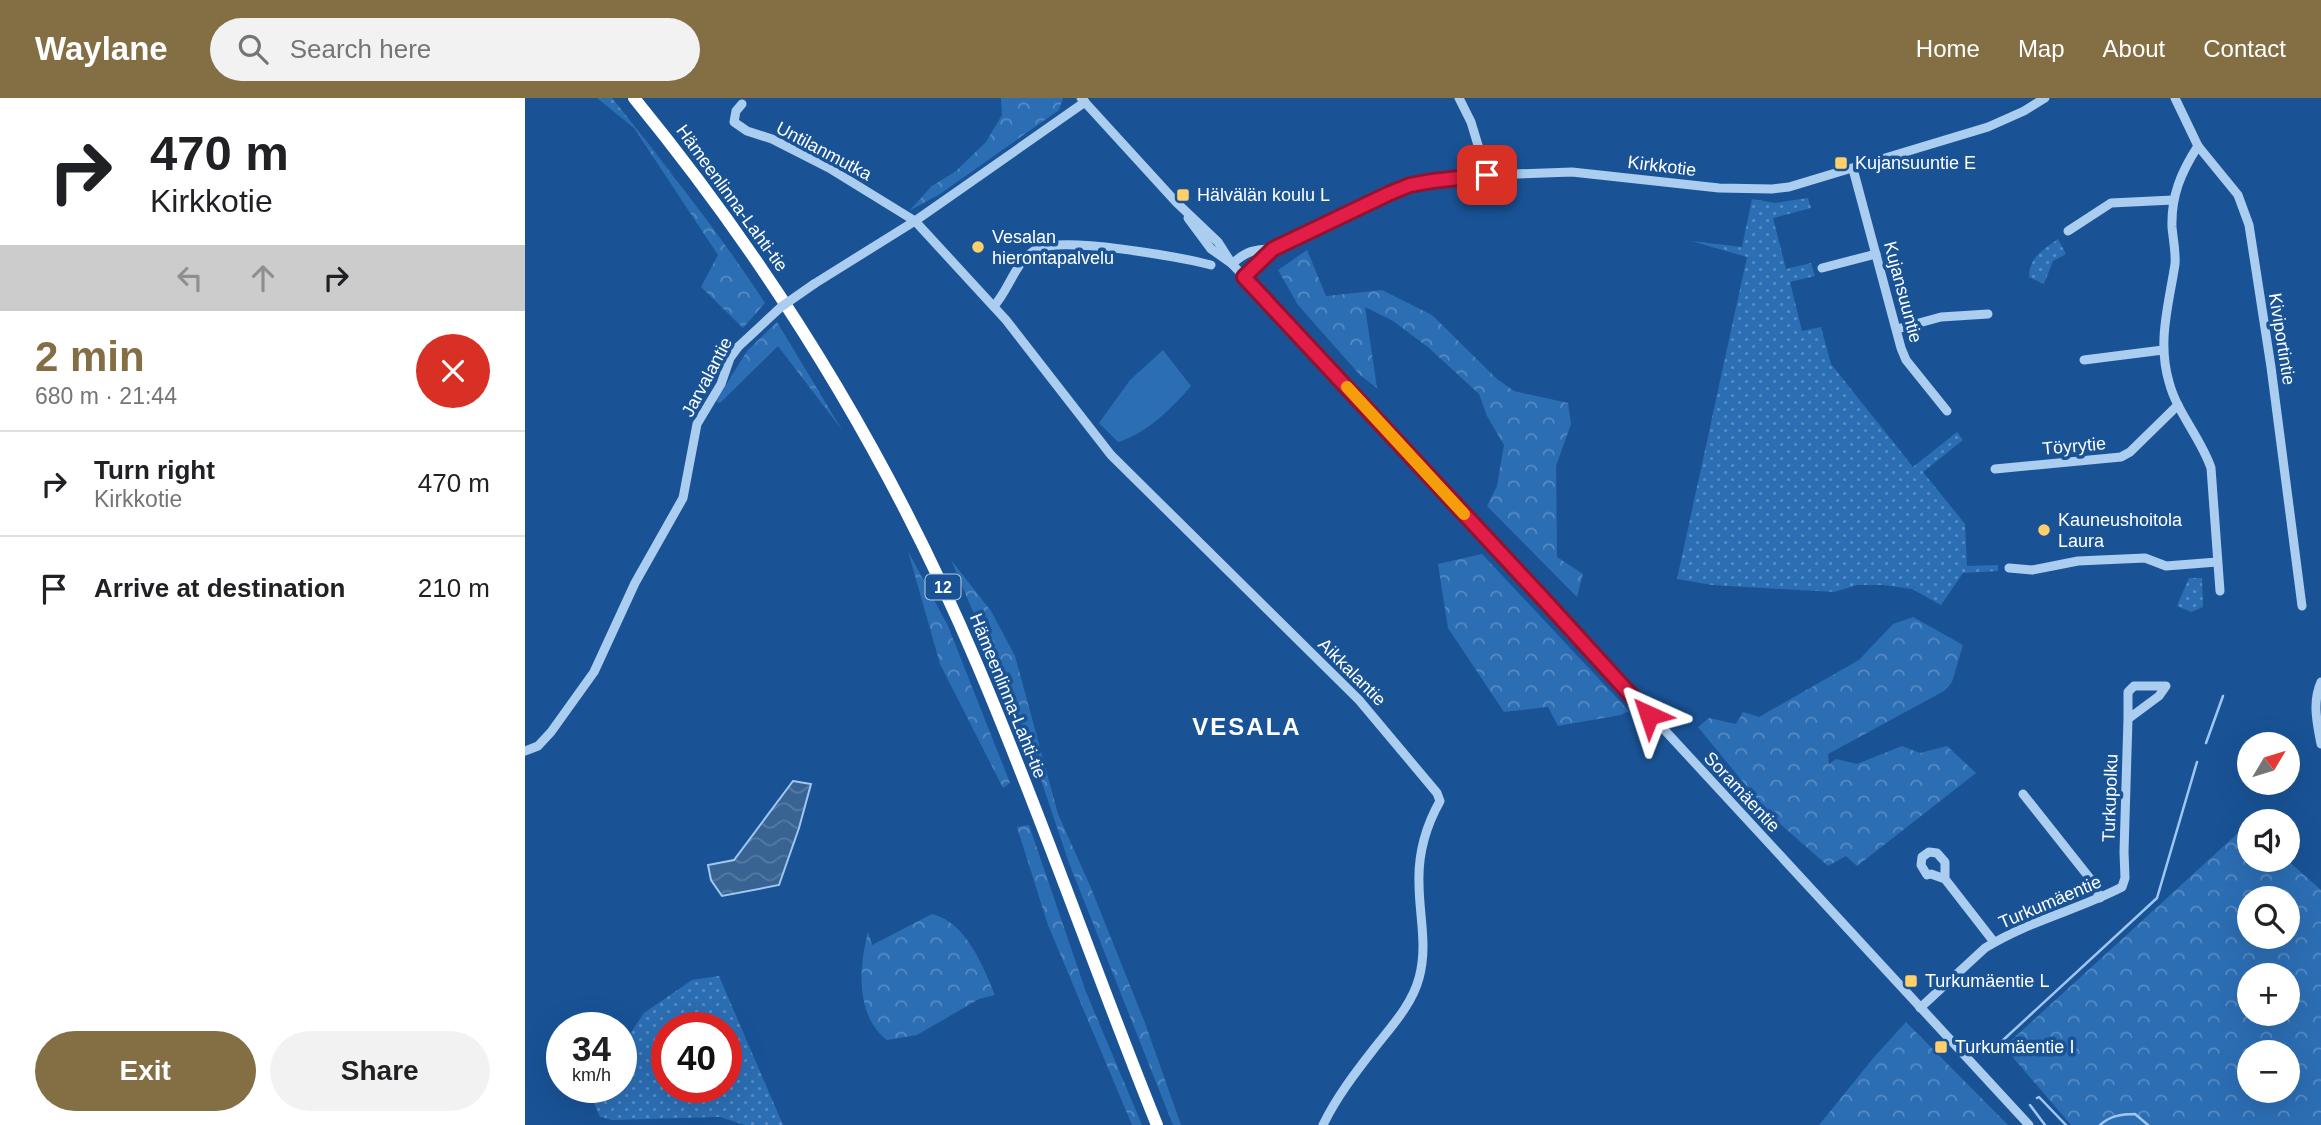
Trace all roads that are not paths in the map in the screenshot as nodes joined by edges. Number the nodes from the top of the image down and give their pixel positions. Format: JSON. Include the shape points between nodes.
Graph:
{"nodes":[{"id":1,"x":634,"y":98,"type":"edge"},
{"id":2,"x":1459,"y":98,"type":"edge"},
{"id":3,"x":2045,"y":98,"type":"edge"},
{"id":4,"x":2175,"y":98,"type":"edge"},
{"id":5,"x":1083,"y":100,"type":"edge"},
{"id":6,"x":742,"y":104,"type":"dead end"},
{"id":7,"x":2198,"y":146,"type":"junction"},
{"id":8,"x":1853,"y":169,"type":"junction"},
{"id":9,"x":1487,"y":175,"type":"junction"},
{"id":10,"x":2173,"y":200,"type":"junction"},
{"id":11,"x":915,"y":220,"type":"junction"},
{"id":12,"x":2068,"y":232,"type":"dead end"},
{"id":13,"x":1273,"y":249,"type":"junction"},
{"id":14,"x":1876,"y":254,"type":"junction"},
{"id":15,"x":1232,"y":264,"type":"junction"},
{"id":16,"x":1210,"y":265,"type":"dead end"},
{"id":17,"x":1822,"y":268,"type":"dead end"},
{"id":18,"x":1244,"y":277,"type":"junction"},
{"id":19,"x":994,"y":306,"type":"junction"},
{"id":20,"x":1988,"y":314,"type":"dead end"},
{"id":21,"x":1897,"y":329,"type":"junction"},
{"id":22,"x":2163,"y":350,"type":"junction"},
{"id":23,"x":2084,"y":360,"type":"dead end"},
{"id":24,"x":2178,"y":405,"type":"junction"},
{"id":25,"x":1947,"y":411,"type":"dead end"},
{"id":26,"x":1995,"y":469,"type":"dead end"},
{"id":27,"x":2217,"y":562,"type":"junction"},
{"id":28,"x":2009,"y":568,"type":"dead end"},
{"id":29,"x":2220,"y":591,"type":"dead end"},
{"id":30,"x":2302,"y":606,"type":"dead end"},
{"id":31,"x":2321,"y":682,"type":"edge"},
{"id":32,"x":2128,"y":719,"type":"junction"},
{"id":33,"x":2321,"y":744,"type":"edge"},
{"id":34,"x":525,"y":751,"type":"edge"},
{"id":35,"x":2023,"y":794,"type":"dead end"},
{"id":36,"x":2126,"y":877,"type":"joint"},
{"id":37,"x":1945,"y":880,"type":"dead end"},
{"id":38,"x":2100,"y":898,"type":"junction"},
{"id":39,"x":1994,"y":943,"type":"junction"},
{"id":40,"x":1920,"y":1008,"type":"junction"},
{"id":41,"x":1157,"y":1125,"type":"edge"},
{"id":42,"x":1323,"y":1125,"type":"edge"},
{"id":43,"x":2029,"y":1125,"type":"edge"}],
"edges":[{"from":1,"to":41,"type":"highway","name":"Hämeenlinna-Lahti-tie","number":"12","via":[[789,309],[889,480],[977,662]]},
{"from":2,"to":9,"type":"street"},
{"from":3,"to":8,"type":"street","name":"Kirkkotie","via":[[1988,127]]},
{"from":4,"to":7,"type":"street","name":"Kiviportintie"},
{"from":5,"to":11,"type":"street","name":"Jarvalantie"},
{"from":5,"to":15,"type":"street","name":"Soramäentie","via":[[1218,243]]},
{"from":6,"to":11,"type":"street","name":"Untilanmutka","via":[[734,122],[747,131],[829,167]]},
{"from":7,"to":10,"type":"street","via":[[2183,170]]},
{"from":7,"to":30,"type":"street","name":"Kiviportintie","via":[[2238,195],[2249,225]]},
{"from":8,"to":9,"type":"street","name":"Kirkkotie","via":[[1772,189],[1572,172]]},
{"from":8,"to":14,"type":"street","name":"Kujansuuntie"},
{"from":9,"to":13,"type":"street","name":"Kirkkotie","via":[[1410,185]]},
{"from":10,"to":12,"type":"street","via":[[2111,203]]},
{"from":10,"to":22,"type":"street","via":[[2175,261]]},
{"from":11,"to":19,"type":"street","name":"Aikkalantie"},
{"from":11,"to":34,"type":"street","name":"Jarvalantie","bridge":true,"via":[[814,284],[771,315],[738,347],[697,424],[683,498],[635,583],[594,671],[551,732],[538,746]]},
{"from":13,"to":15,"type":"street","name":"Kirkkotie","via":[[1252,249]]},
{"from":13,"to":18,"type":"street","name":"Kirkkotie"},
{"from":14,"to":17,"type":"street"},
{"from":14,"to":21,"type":"street","name":"Kujansuuntie"},
{"from":15,"to":18,"type":"street","name":"Soramäentie"},
{"from":16,"to":19,"type":"street","via":[[1172,255],[1044,246],[1025,258]]},
{"from":18,"to":40,"type":"street","name":"Soramäentie"},
{"from":19,"to":42,"type":"street","name":"Aikkalantie","via":[[1111,456],[1359,700],[1437,793],[1440,801],[1427,828],[1420,867],[1424,948],[1419,980],[1397,1020]]},
{"from":20,"to":21,"type":"street","via":[[1941,317]]},
{"from":21,"to":25,"type":"street","name":"Kujansuuntie","via":[[1906,360]]},
{"from":22,"to":23,"type":"street"},
{"from":22,"to":24,"type":"street"},
{"from":24,"to":26,"type":"street","name":"Töyrytie","via":[[2121,457]]},
{"from":24,"to":27,"type":"street","via":[[2211,468]]},
{"from":27,"to":28,"type":"street","via":[[2166,566],[2145,558],[2078,561],[2032,570]]},
{"from":27,"to":29,"type":"street"},
{"from":31,"to":33,"type":"street","via":[[2316,693]]},
{"from":32,"to":32,"type":"street","name":"Turkupolku","via":[[2159,695],[2166,686],[2134,687],[2128,692]]},
{"from":32,"to":36,"type":"street","name":"Turkupolku"},
{"from":35,"to":38,"type":"street","via":[[2092,881]]},
{"from":36,"to":38,"type":"street","name":"Turkumäentie","via":[[2122,887]]},
{"from":37,"to":39,"type":"street"},
{"from":38,"to":39,"type":"street","name":"Turkumäentie"},
{"from":39,"to":40,"type":"street","name":"Turkumäentie"},
{"from":40,"to":43,"type":"street","name":"Soramäentie"}]}
